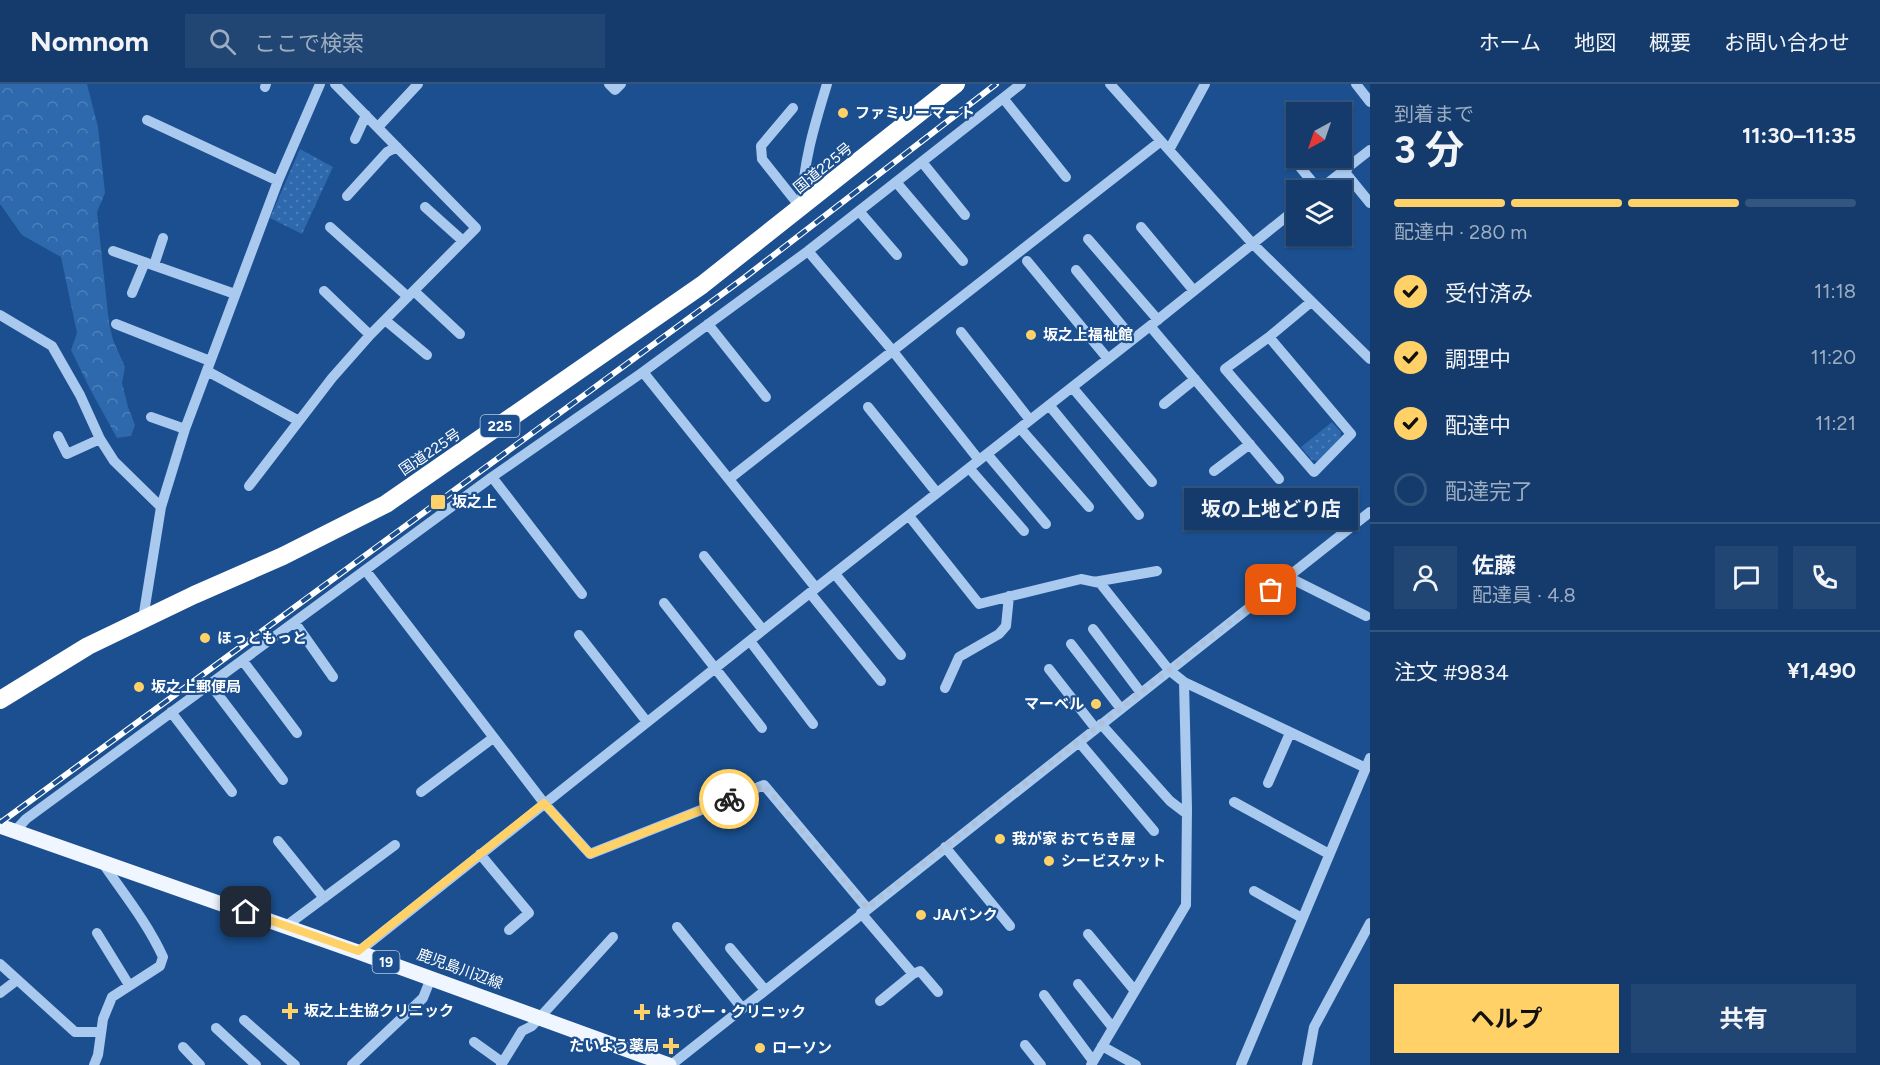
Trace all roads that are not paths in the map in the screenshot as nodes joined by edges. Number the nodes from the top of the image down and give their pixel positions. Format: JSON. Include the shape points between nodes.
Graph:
{"nodes":[{"id":1,"x":320,"y":84,"type":"edge"},
{"id":2,"x":335,"y":84,"type":"edge"},
{"id":3,"x":418,"y":84,"type":"edge"},
{"id":4,"x":609,"y":84,"type":"edge"},
{"id":5,"x":621,"y":84,"type":"edge"},
{"id":6,"x":827,"y":84,"type":"edge"},
{"id":7,"x":956,"y":84,"type":"edge"},
{"id":8,"x":1021,"y":84,"type":"edge"},
{"id":9,"x":1110,"y":84,"type":"edge"},
{"id":10,"x":1356,"y":84,"type":"edge"},
{"id":11,"x":1201,"y":86,"type":"edge"},
{"id":12,"x":1003,"y":98,"type":"junction"},
{"id":13,"x":1370,"y":102,"type":"edge"},
{"id":14,"x":793,"y":108,"type":"dead end"},
{"id":15,"x":366,"y":116,"type":"junction"},
{"id":16,"x":147,"y":120,"type":"dead end"},
{"id":17,"x":378,"y":127,"type":"junction"},
{"id":18,"x":355,"y":140,"type":"dead end"},
{"id":19,"x":1161,"y":141,"type":"junction"},
{"id":20,"x":397,"y":147,"type":"junction"},
{"id":21,"x":1169,"y":150,"type":"junction"},
{"id":22,"x":1370,"y":150,"type":"edge"},
{"id":23,"x":922,"y":162,"type":"junction"},
{"id":24,"x":1301,"y":168,"type":"edge"},
{"id":25,"x":1346,"y":169,"type":"junction"},
{"id":26,"x":1066,"y":177,"type":"dead end"},
{"id":27,"x":1311,"y":180,"type":"edge"},
{"id":28,"x":1332,"y":180,"type":"edge"},
{"id":29,"x":278,"y":181,"type":"junction"},
{"id":30,"x":896,"y":182,"type":"junction"},
{"id":31,"x":347,"y":196,"type":"dead end"},
{"id":32,"x":1370,"y":203,"type":"edge"},
{"id":33,"x":425,"y":207,"type":"dead end"},
{"id":34,"x":801,"y":208,"type":"junction"},
{"id":35,"x":859,"y":211,"type":"junction"},
{"id":36,"x":965,"y":215,"type":"dead end"},
{"id":37,"x":1286,"y":217,"type":"edge"},
{"id":38,"x":330,"y":227,"type":"dead end"},
{"id":39,"x":1141,"y":227,"type":"dead end"},
{"id":40,"x":163,"y":238,"type":"dead end"},
{"id":41,"x":1088,"y":239,"type":"dead end"},
{"id":42,"x":463,"y":241,"type":"junction"},
{"id":43,"x":1252,"y":243,"type":"junction"},
{"id":44,"x":113,"y":251,"type":"dead end"},
{"id":45,"x":808,"y":251,"type":"junction"},
{"id":46,"x":897,"y":255,"type":"dead end"},
{"id":47,"x":963,"y":261,"type":"dead end"},
{"id":48,"x":1026,"y":261,"type":"dead end"},
{"id":49,"x":149,"y":264,"type":"junction"},
{"id":50,"x":1076,"y":270,"type":"dead end"},
{"id":51,"x":324,"y":291,"type":"dead end"},
{"id":52,"x":1194,"y":291,"type":"junction"},
{"id":53,"x":132,"y":293,"type":"dead end"},
{"id":54,"x":235,"y":294,"type":"junction"},
{"id":55,"x":411,"y":294,"type":"junction"},
{"id":56,"x":1311,"y":302,"type":"junction"},
{"id":57,"x":385,"y":320,"type":"junction"},
{"id":58,"x":2,"y":321,"type":"edge"},
{"id":59,"x":1154,"y":323,"type":"junction"},
{"id":60,"x":116,"y":324,"type":"dead end"},
{"id":61,"x":708,"y":324,"type":"junction"},
{"id":62,"x":961,"y":332,"type":"dead end"},
{"id":63,"x":460,"y":334,"type":"dead end"},
{"id":64,"x":370,"y":335,"type":"junction"},
{"id":65,"x":1269,"y":337,"type":"junction"},
{"id":66,"x":1133,"y":339,"type":"junction"},
{"id":67,"x":892,"y":350,"type":"junction"},
{"id":68,"x":427,"y":355,"type":"dead end"},
{"id":69,"x":1108,"y":359,"type":"junction"},
{"id":70,"x":1370,"y":359,"type":"edge"},
{"id":71,"x":209,"y":366,"type":"junction"},
{"id":72,"x":643,"y":372,"type":"junction"},
{"id":73,"x":1195,"y":379,"type":"junction"},
{"id":74,"x":1072,"y":387,"type":"junction"},
{"id":75,"x":766,"y":397,"type":"dead end"},
{"id":76,"x":1164,"y":404,"type":"dead end"},
{"id":77,"x":1048,"y":405,"type":"junction"},
{"id":78,"x":868,"y":408,"type":"dead end"},
{"id":79,"x":151,"y":417,"type":"dead end"},
{"id":80,"x":1030,"y":420,"type":"junction"},
{"id":81,"x":299,"y":421,"type":"junction"},
{"id":82,"x":1020,"y":428,"type":"junction"},
{"id":83,"x":184,"y":429,"type":"junction"},
{"id":84,"x":58,"y":436,"type":"dead end"},
{"id":85,"x":100,"y":439,"type":"junction"},
{"id":86,"x":1250,"y":444,"type":"junction"},
{"id":87,"x":983,"y":457,"type":"junction"},
{"id":88,"x":969,"y":468,"type":"junction"},
{"id":89,"x":1214,"y":471,"type":"dead end"},
{"id":90,"x":1151,"y":475,"type":"dead end"},
{"id":91,"x":492,"y":477,"type":"junction"},
{"id":92,"x":729,"y":479,"type":"junction"},
{"id":93,"x":1280,"y":479,"type":"dead end"},
{"id":94,"x":249,"y":486,"type":"dead end"},
{"id":95,"x":937,"y":493,"type":"junction"},
{"id":96,"x":161,"y":507,"type":"junction"},
{"id":97,"x":1089,"y":507,"type":"dead end"},
{"id":98,"x":1370,"y":512,"type":"edge"},
{"id":99,"x":1139,"y":515,"type":"dead end"},
{"id":100,"x":909,"y":516,"type":"junction"},
{"id":101,"x":1046,"y":524,"type":"dead end"},
{"id":102,"x":1024,"y":531,"type":"dead end"},
{"id":103,"x":704,"y":556,"type":"dead end"},
{"id":104,"x":366,"y":571,"type":"junction"},
{"id":105,"x":1157,"y":571,"type":"dead end"},
{"id":106,"x":835,"y":574,"type":"junction"},
{"id":107,"x":1288,"y":577,"type":"junction"},
{"id":108,"x":1093,"y":582,"type":"junction"},
{"id":109,"x":813,"y":590,"type":"junction"},
{"id":110,"x":582,"y":594,"type":"dead end"},
{"id":111,"x":1009,"y":596,"type":"junction"},
{"id":112,"x":664,"y":603,"type":"dead end"},
{"id":113,"x":1366,"y":616,"type":"dead end"},
{"id":114,"x":143,"y":619,"type":"junction"},
{"id":115,"x":295,"y":622,"type":"junction"},
{"id":116,"x":1093,"y":629,"type":"dead end"},
{"id":117,"x":763,"y":630,"type":"junction"},
{"id":118,"x":579,"y":635,"type":"dead end"},
{"id":119,"x":750,"y":641,"type":"junction"},
{"id":120,"x":1071,"y":644,"type":"dead end"},
{"id":121,"x":901,"y":655,"type":"dead end"},
{"id":122,"x":243,"y":661,"type":"junction"},
{"id":123,"x":716,"y":668,"type":"junction"},
{"id":124,"x":1049,"y":669,"type":"dead end"},
{"id":125,"x":1169,"y":670,"type":"junction"},
{"id":126,"x":333,"y":677,"type":"dead end"},
{"id":127,"x":881,"y":681,"type":"dead end"},
{"id":128,"x":1184,"y":682,"type":"junction"},
{"id":129,"x":210,"y":684,"type":"junction"},
{"id":130,"x":945,"y":688,"type":"dead end"},
{"id":131,"x":1141,"y":693,"type":"junction"},
{"id":132,"x":0,"y":700,"type":"edge"},
{"id":133,"x":1121,"y":709,"type":"junction"},
{"id":134,"x":171,"y":712,"type":"junction"},
{"id":135,"x":647,"y":722,"type":"junction"},
{"id":136,"x":813,"y":724,"type":"dead end"},
{"id":137,"x":1099,"y":727,"type":"junction"},
{"id":138,"x":762,"y":728,"type":"dead end"},
{"id":139,"x":297,"y":733,"type":"dead end"},
{"id":140,"x":1290,"y":733,"type":"junction"},
{"id":141,"x":493,"y":738,"type":"junction"},
{"id":142,"x":1079,"y":742,"type":"junction"},
{"id":143,"x":1368,"y":763,"type":"edge"},
{"id":144,"x":283,"y":780,"type":"dead end"},
{"id":145,"x":1268,"y":783,"type":"dead end"},
{"id":146,"x":232,"y":792,"type":"dead end"},
{"id":147,"x":421,"y":792,"type":"dead end"},
{"id":148,"x":1234,"y":802,"type":"dead end"},
{"id":149,"x":544,"y":803,"type":"junction"},
{"id":150,"x":1187,"y":814,"type":"junction"},
{"id":151,"x":0,"y":826,"type":"edge"},
{"id":152,"x":15,"y":831,"type":"junction"},
{"id":153,"x":1154,"y":831,"type":"dead end"},
{"id":154,"x":278,"y":841,"type":"dead end"},
{"id":155,"x":395,"y":845,"type":"dead end"},
{"id":156,"x":945,"y":847,"type":"junction"},
{"id":157,"x":480,"y":854,"type":"junction"},
{"id":158,"x":1329,"y":854,"type":"junction"},
{"id":159,"x":102,"y":862,"type":"junction"},
{"id":160,"x":1254,"y":891,"type":"dead end"},
{"id":161,"x":324,"y":898,"type":"junction"},
{"id":162,"x":864,"y":911,"type":"junction"},
{"id":163,"x":1302,"y":918,"type":"junction"},
{"id":164,"x":1370,"y":923,"type":"edge"},
{"id":165,"x":286,"y":926,"type":"junction"},
{"id":166,"x":1010,"y":926,"type":"dead end"},
{"id":167,"x":677,"y":927,"type":"dead end"},
{"id":168,"x":509,"y":930,"type":"dead end"},
{"id":169,"x":97,"y":933,"type":"dead end"},
{"id":170,"x":1088,"y":934,"type":"dead end"},
{"id":171,"x":613,"y":937,"type":"dead end"},
{"id":172,"x":1365,"y":942,"type":"edge"},
{"id":173,"x":730,"y":948,"type":"dead end"},
{"id":174,"x":358,"y":951,"type":"junction"},
{"id":175,"x":0,"y":964,"type":"edge"},
{"id":176,"x":913,"y":974,"type":"junction"},
{"id":177,"x":431,"y":978,"type":"junction"},
{"id":178,"x":17,"y":980,"type":"junction"},
{"id":179,"x":1078,"y":984,"type":"dead end"},
{"id":180,"x":129,"y":985,"type":"junction"},
{"id":181,"x":765,"y":990,"type":"junction"},
{"id":182,"x":1135,"y":991,"type":"junction"},
{"id":183,"x":938,"y":992,"type":"dead end"},
{"id":184,"x":0,"y":993,"type":"edge"},
{"id":185,"x":1044,"y":995,"type":"dead end"},
{"id":186,"x":880,"y":1001,"type":"dead end"},
{"id":187,"x":742,"y":1008,"type":"junction"},
{"id":188,"x":538,"y":1017,"type":"junction"},
{"id":189,"x":244,"y":1020,"type":"dead end"},
{"id":190,"x":1113,"y":1028,"type":"junction"},
{"id":191,"x":216,"y":1029,"type":"dead end"},
{"id":192,"x":100,"y":1032,"type":"junction"},
{"id":193,"x":474,"y":1042,"type":"dead end"},
{"id":194,"x":1025,"y":1045,"type":"dead end"},
{"id":195,"x":1102,"y":1046,"type":"junction"},
{"id":196,"x":183,"y":1047,"type":"dead end"},
{"id":197,"x":282,"y":1061,"type":"edge"},
{"id":198,"x":502,"y":1063,"type":"edge"},
{"id":199,"x":1092,"y":1063,"type":"edge"},
{"id":200,"x":94,"y":1065,"type":"edge"},
{"id":201,"x":200,"y":1065,"type":"edge"},
{"id":202,"x":256,"y":1065,"type":"edge"},
{"id":203,"x":296,"y":1065,"type":"edge"},
{"id":204,"x":352,"y":1065,"type":"edge"},
{"id":205,"x":670,"y":1065,"type":"edge"},
{"id":206,"x":1041,"y":1065,"type":"edge"},
{"id":207,"x":1136,"y":1065,"type":"edge"},
{"id":208,"x":1241,"y":1065,"type":"edge"},
{"id":209,"x":1307,"y":1065,"type":"edge"}],
"edges":[{"from":1,"to":29,"type":"street"},
{"from":2,"to":15,"type":"street"},
{"from":3,"to":17,"type":"street"},
{"from":4,"to":5,"type":"street","via":[[615,90]]},
{"from":6,"to":34,"type":"street","via":[[816,118]]},
{"from":7,"to":34,"type":"highway","name":"国道225号","number":"225"},
{"from":8,"to":12,"type":"street"},
{"from":9,"to":19,"type":"street"},
{"from":10,"to":13,"type":"street"},
{"from":11,"to":21,"type":"street"},
{"from":12,"to":23,"type":"street"},
{"from":12,"to":26,"type":"street"},
{"from":14,"to":34,"type":"street","via":[[761,146],[762,159]]},
{"from":15,"to":17,"type":"street"},
{"from":15,"to":18,"type":"street"},
{"from":16,"to":29,"type":"street"},
{"from":17,"to":20,"type":"street"},
{"from":19,"to":21,"type":"street"},
{"from":19,"to":67,"type":"street"},
{"from":20,"to":31,"type":"street","via":[[387,152]]},
{"from":20,"to":42,"type":"street","via":[[476,228]]},
{"from":21,"to":43,"type":"street"},
{"from":22,"to":25,"type":"street"},
{"from":23,"to":30,"type":"street"},
{"from":23,"to":36,"type":"street"},
{"from":24,"to":27,"type":"street"},
{"from":25,"to":28,"type":"street"},
{"from":25,"to":32,"type":"street"},
{"from":29,"to":54,"type":"street"},
{"from":30,"to":35,"type":"street"},
{"from":30,"to":47,"type":"street"},
{"from":33,"to":42,"type":"street"},
{"from":34,"to":114,"type":"highway","name":"国道225号","number":"225","via":[[702,285],[386,504]]},
{"from":35,"to":45,"type":"street"},
{"from":35,"to":46,"type":"street"},
{"from":37,"to":43,"type":"street"},
{"from":38,"to":55,"type":"street"},
{"from":39,"to":52,"type":"street"},
{"from":40,"to":49,"type":"street"},
{"from":41,"to":59,"type":"street"},
{"from":42,"to":55,"type":"street"},
{"from":43,"to":52,"type":"street"},
{"from":43,"to":56,"type":"street"},
{"from":44,"to":49,"type":"street"},
{"from":45,"to":61,"type":"street"},
{"from":45,"to":67,"type":"street"},
{"from":48,"to":69,"type":"street"},
{"from":49,"to":53,"type":"street"},
{"from":49,"to":54,"type":"street"},
{"from":50,"to":66,"type":"street"},
{"from":51,"to":64,"type":"street"},
{"from":52,"to":59,"type":"street"},
{"from":54,"to":71,"type":"street"},
{"from":55,"to":57,"type":"street"},
{"from":55,"to":63,"type":"street"},
{"from":56,"to":65,"type":"street"},
{"from":56,"to":70,"type":"street"},
{"from":57,"to":64,"type":"street"},
{"from":57,"to":68,"type":"street"},
{"from":58,"to":85,"type":"street","via":[[52,346]]},
{"from":59,"to":66,"type":"street"},
{"from":59,"to":73,"type":"street"},
{"from":60,"to":71,"type":"street"},
{"from":61,"to":72,"type":"street"},
{"from":61,"to":75,"type":"street"},
{"from":62,"to":80,"type":"street"},
{"from":64,"to":81,"type":"street"},
{"from":65,"to":65,"type":"street","via":[[1225,369],[1314,472],[1351,434]]},
{"from":66,"to":69,"type":"street"},
{"from":67,"to":87,"type":"street"},
{"from":67,"to":92,"type":"street"},
{"from":69,"to":74,"type":"street"},
{"from":71,"to":81,"type":"street"},
{"from":71,"to":83,"type":"street"},
{"from":72,"to":91,"type":"street"},
{"from":72,"to":92,"type":"street"},
{"from":73,"to":76,"type":"street"},
{"from":73,"to":86,"type":"street"},
{"from":74,"to":77,"type":"street"},
{"from":74,"to":90,"type":"street"},
{"from":77,"to":80,"type":"street"},
{"from":77,"to":99,"type":"street"},
{"from":78,"to":95,"type":"street"},
{"from":79,"to":83,"type":"street"},
{"from":80,"to":82,"type":"street"},
{"from":81,"to":94,"type":"street"},
{"from":82,"to":87,"type":"street"},
{"from":82,"to":97,"type":"street"},
{"from":83,"to":96,"type":"street"},
{"from":84,"to":85,"type":"street","via":[[67,454]]},
{"from":85,"to":96,"type":"street","via":[[114,461]]},
{"from":86,"to":89,"type":"street"},
{"from":86,"to":93,"type":"street"},
{"from":87,"to":88,"type":"street"},
{"from":87,"to":101,"type":"street"},
{"from":88,"to":95,"type":"street"},
{"from":88,"to":102,"type":"street"},
{"from":91,"to":104,"type":"street"},
{"from":91,"to":110,"type":"street"},
{"from":92,"to":109,"type":"street"},
{"from":95,"to":100,"type":"street"},
{"from":96,"to":114,"type":"street"},
{"from":98,"to":107,"type":"street"},
{"from":100,"to":106,"type":"street"},
{"from":100,"to":111,"type":"street","via":[[979,604]]},
{"from":103,"to":117,"type":"street"},
{"from":104,"to":115,"type":"street"},
{"from":104,"to":141,"type":"street"},
{"from":105,"to":108,"type":"street"},
{"from":106,"to":109,"type":"street"},
{"from":106,"to":121,"type":"street"},
{"from":107,"to":113,"type":"street"},
{"from":107,"to":125,"type":"street"},
{"from":108,"to":111,"type":"street","via":[[1081,579]]},
{"from":108,"to":125,"type":"street","via":[[1100,583]]},
{"from":109,"to":117,"type":"street"},
{"from":109,"to":127,"type":"street"},
{"from":111,"to":130,"type":"street","via":[[1005,626],[999,634],[959,657]]},
{"from":112,"to":123,"type":"street"},
{"from":114,"to":132,"type":"highway","name":"国道225号","number":"225","via":[[88,646]]},
{"from":115,"to":122,"type":"street"},
{"from":115,"to":126,"type":"street"},
{"from":116,"to":131,"type":"street"},
{"from":117,"to":119,"type":"street"},
{"from":118,"to":135,"type":"street"},
{"from":119,"to":123,"type":"street"},
{"from":119,"to":136,"type":"street"},
{"from":120,"to":133,"type":"street"},
{"from":122,"to":129,"type":"street"},
{"from":122,"to":139,"type":"street"},
{"from":123,"to":135,"type":"street"},
{"from":123,"to":138,"type":"street"},
{"from":124,"to":137,"type":"street"},
{"from":125,"to":128,"type":"street"},
{"from":125,"to":131,"type":"street"},
{"from":128,"to":140,"type":"street"},
{"from":128,"to":150,"type":"street"},
{"from":129,"to":134,"type":"street"},
{"from":129,"to":144,"type":"street"},
{"from":131,"to":133,"type":"street"},
{"from":133,"to":137,"type":"street"},
{"from":134,"to":146,"type":"street"},
{"from":134,"to":152,"type":"street"},
{"from":135,"to":149,"type":"street"},
{"from":137,"to":142,"type":"street"},
{"from":137,"to":150,"type":"street"},
{"from":140,"to":143,"type":"street"},
{"from":140,"to":145,"type":"street"},
{"from":141,"to":147,"type":"street"},
{"from":141,"to":149,"type":"street"},
{"from":142,"to":153,"type":"street"},
{"from":142,"to":156,"type":"street"},
{"from":143,"to":158,"type":"street"},
{"from":148,"to":158,"type":"street"},
{"from":149,"to":157,"type":"street"},
{"from":149,"to":162,"type":"street","via":[[590,854],[764,785]]},
{"from":150,"to":182,"type":"street","via":[[1186,905]]},
{"from":151,"to":152,"type":"main road","name":"鹿児島川辺線","number":"19"},
{"from":152,"to":159,"type":"main road","name":"鹿児島川辺線","number":"19"},
{"from":154,"to":161,"type":"street"},
{"from":155,"to":161,"type":"street"},
{"from":156,"to":162,"type":"street"},
{"from":156,"to":166,"type":"street"},
{"from":157,"to":168,"type":"street","via":[[529,913]]},
{"from":157,"to":174,"type":"street"},
{"from":158,"to":163,"type":"street"},
{"from":159,"to":165,"type":"main road","name":"鹿児島川辺線","number":"19"},
{"from":159,"to":180,"type":"street","via":[[141,917],[163,957],[160,966]]},
{"from":160,"to":163,"type":"street"},
{"from":161,"to":165,"type":"street"},
{"from":162,"to":176,"type":"street"},
{"from":162,"to":181,"type":"street"},
{"from":163,"to":208,"type":"street"},
{"from":164,"to":172,"type":"street"},
{"from":165,"to":174,"type":"main road","name":"鹿児島川辺線","number":"19"},
{"from":167,"to":187,"type":"street"},
{"from":169,"to":180,"type":"street"},
{"from":170,"to":182,"type":"street"},
{"from":171,"to":188,"type":"street"},
{"from":172,"to":209,"type":"street","via":[[1314,1027]]},
{"from":173,"to":181,"type":"street"},
{"from":174,"to":177,"type":"main road","name":"鹿児島川辺線","number":"19"},
{"from":175,"to":178,"type":"street"},
{"from":176,"to":183,"type":"street","via":[[920,971]]},
{"from":176,"to":186,"type":"street"},
{"from":177,"to":188,"type":"main road","name":"鹿児島川辺線","number":"19"},
{"from":177,"to":204,"type":"street","via":[[423,998]]},
{"from":178,"to":184,"type":"street"},
{"from":178,"to":192,"type":"street","via":[[75,1032]]},
{"from":179,"to":190,"type":"street"},
{"from":180,"to":192,"type":"street","via":[[112,997]]},
{"from":181,"to":187,"type":"street"},
{"from":182,"to":190,"type":"street"},
{"from":185,"to":199,"type":"street"},
{"from":187,"to":205,"type":"street"},
{"from":188,"to":198,"type":"street","via":[[522,1031]]},
{"from":188,"to":205,"type":"main road","name":"鹿児島川辺線","number":"19"},
{"from":189,"to":197,"type":"street"},
{"from":190,"to":195,"type":"street"},
{"from":191,"to":202,"type":"street"},
{"from":192,"to":200,"type":"street"},
{"from":193,"to":198,"type":"street"},
{"from":194,"to":206,"type":"street"},
{"from":195,"to":199,"type":"street"},
{"from":195,"to":207,"type":"street"},
{"from":196,"to":201,"type":"street"},
{"from":197,"to":203,"type":"street"}]}
